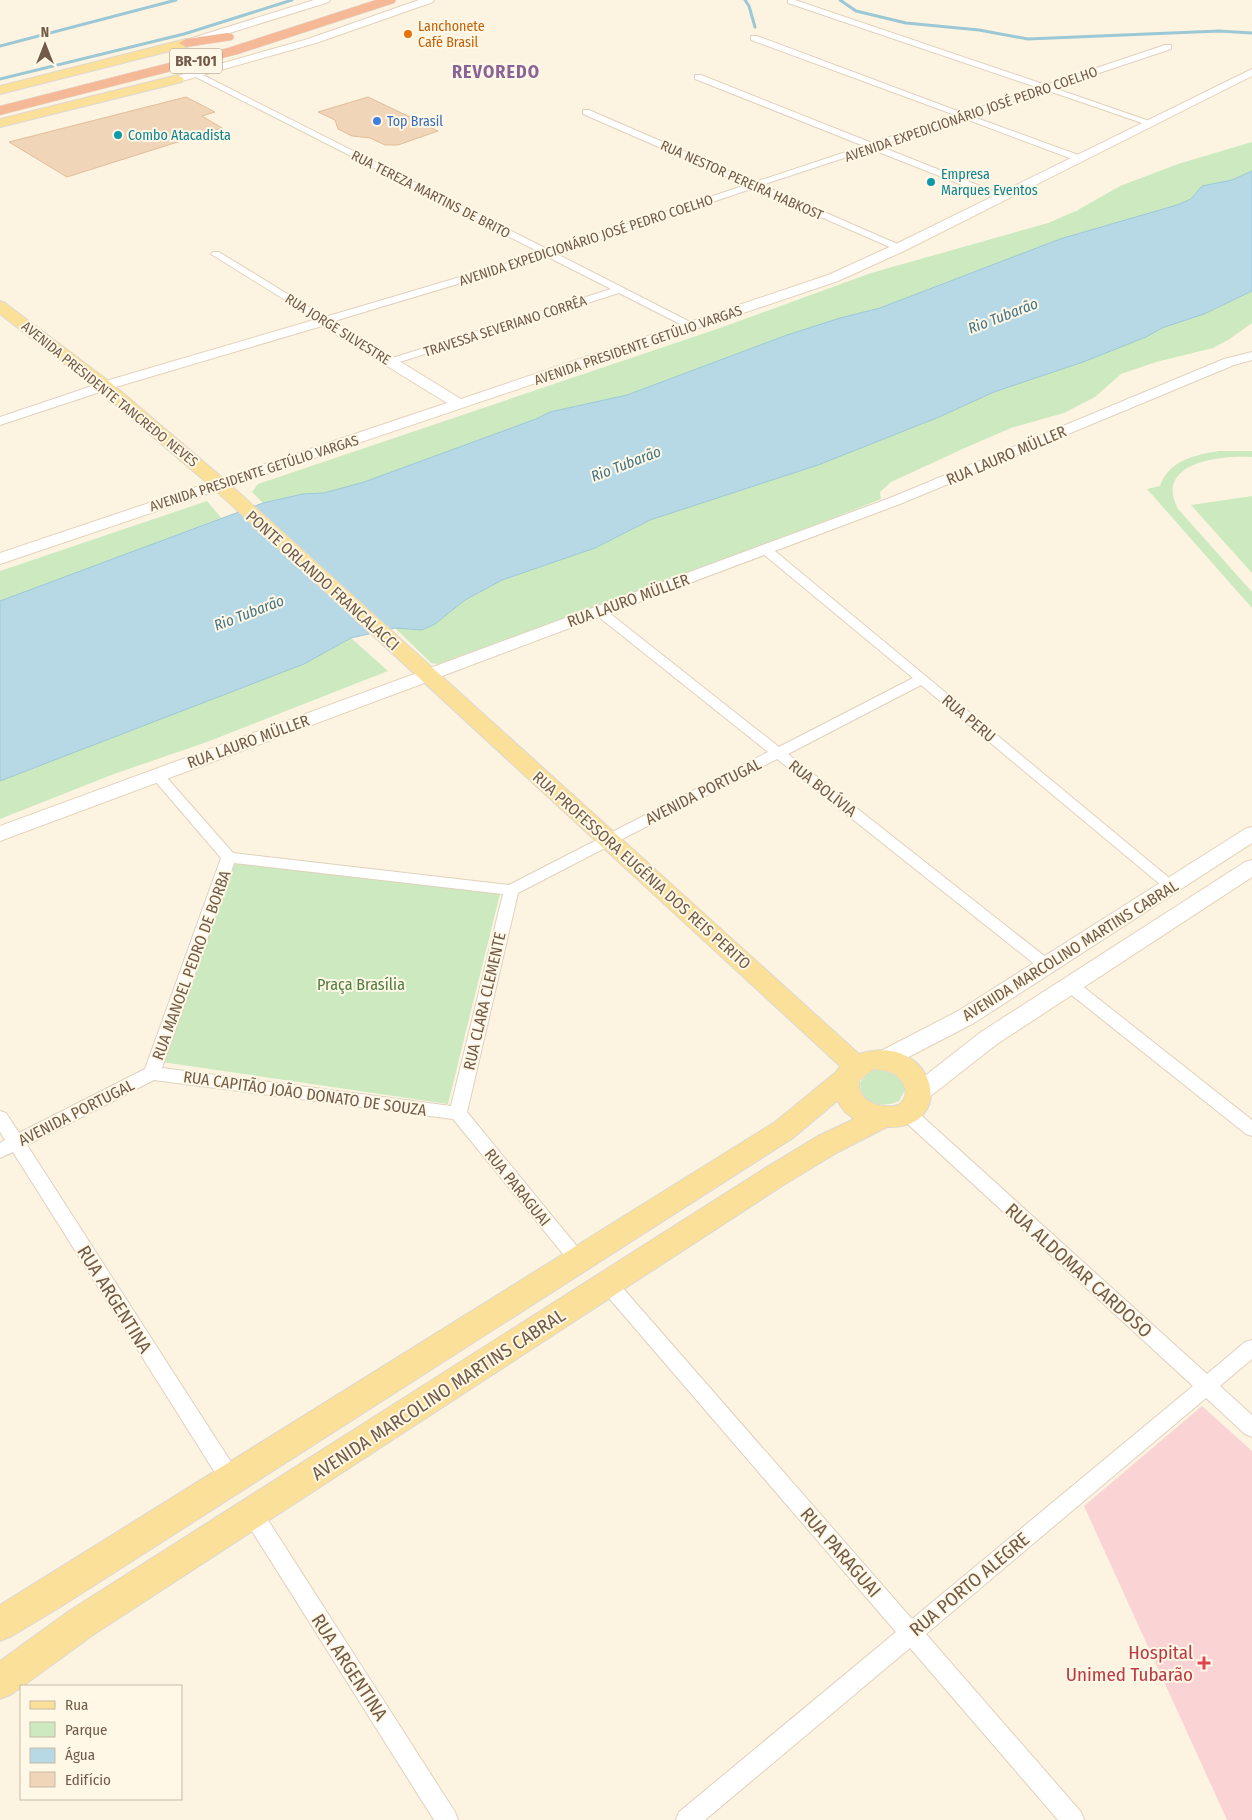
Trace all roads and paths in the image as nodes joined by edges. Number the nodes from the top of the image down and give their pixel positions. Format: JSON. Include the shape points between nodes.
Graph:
{"nodes":[{"id":1,"x":325,"y":0,"type":"edge"},
{"id":2,"x":370,"y":0,"type":"edge"},
{"id":3,"x":388,"y":0,"type":"edge"},
{"id":4,"x":429,"y":0,"type":"edge"},
{"id":5,"x":791,"y":1,"type":"dead end"},
{"id":6,"x":336,"y":12,"type":"junction"},
{"id":7,"x":354,"y":12,"type":"junction"},
{"id":8,"x":754,"y":38,"type":"dead end"},
{"id":9,"x":186,"y":44,"type":"junction"},
{"id":10,"x":1168,"y":47,"type":"dead end"},
{"id":11,"x":1252,"y":72,"type":"edge"},
{"id":12,"x":197,"y":74,"type":"junction"},
{"id":13,"x":698,"y":77,"type":"dead end"},
{"id":14,"x":178,"y":79,"type":"junction"},
{"id":15,"x":1048,"y":88,"type":"junction"},
{"id":16,"x":0,"y":90,"type":"edge"},
{"id":17,"x":0,"y":104,"type":"edge"},
{"id":18,"x":0,"y":110,"type":"edge"},
{"id":19,"x":586,"y":112,"type":"dead end"},
{"id":20,"x":964,"y":116,"type":"junction"},
{"id":21,"x":0,"y":123,"type":"edge"},
{"id":22,"x":1151,"y":123,"type":"junction"},
{"id":23,"x":874,"y":147,"type":"junction"},
{"id":24,"x":1078,"y":158,"type":"junction"},
{"id":25,"x":756,"y":186,"type":"junction"},
{"id":26,"x":1000,"y":197,"type":"junction"},
{"id":27,"x":899,"y":248,"type":"junction"},
{"id":28,"x":216,"y":254,"type":"dead end"},
{"id":29,"x":548,"y":254,"type":"junction"},
{"id":30,"x":618,"y":290,"type":"junction"},
{"id":31,"x":0,"y":306,"type":"edge"},
{"id":32,"x":324,"y":321,"type":"junction"},
{"id":33,"x":692,"y":327,"type":"junction"},
{"id":34,"x":1252,"y":356,"type":"edge"},
{"id":35,"x":390,"y":362,"type":"junction"},
{"id":36,"x":104,"y":386,"type":"junction"},
{"id":37,"x":460,"y":405,"type":"junction"},
{"id":38,"x":0,"y":421,"type":"edge"},
{"id":39,"x":224,"y":489,"type":"junction"},
{"id":40,"x":766,"y":550,"type":"junction"},
{"id":41,"x":0,"y":559,"type":"edge"},
{"id":42,"x":599,"y":611,"type":"junction"},
{"id":43,"x":428,"y":675,"type":"junction"},
{"id":44,"x":922,"y":679,"type":"junction"},
{"id":45,"x":778,"y":753,"type":"junction"},
{"id":46,"x":156,"y":774,"type":"junction"},
{"id":47,"x":0,"y":834,"type":"edge"},
{"id":48,"x":1252,"y":834,"type":"edge"},
{"id":49,"x":608,"y":840,"type":"junction"},
{"id":50,"x":229,"y":857,"type":"junction"},
{"id":51,"x":1252,"y":866,"type":"edge"},
{"id":52,"x":1172,"y":886,"type":"junction"},
{"id":53,"x":511,"y":890,"type":"junction"},
{"id":54,"x":1047,"y":966,"type":"junction"},
{"id":55,"x":1070,"y":985,"type":"junction"},
{"id":56,"x":884,"y":1059,"type":"junction"},
{"id":57,"x":850,"y":1072,"type":"junction"},
{"id":58,"x":152,"y":1073,"type":"junction"},
{"id":59,"x":903,"y":1107,"type":"junction"},
{"id":60,"x":458,"y":1113,"type":"junction"},
{"id":61,"x":0,"y":1118,"type":"edge"},
{"id":62,"x":1252,"y":1129,"type":"edge"},
{"id":63,"x":8,"y":1147,"type":"edge"},
{"id":64,"x":578,"y":1260,"type":"junction"},
{"id":65,"x":608,"y":1284,"type":"junction"},
{"id":66,"x":1252,"y":1348,"type":"edge"},
{"id":67,"x":1206,"y":1386,"type":"junction"},
{"id":68,"x":1252,"y":1428,"type":"edge"},
{"id":69,"x":231,"y":1480,"type":"junction"},
{"id":70,"x":252,"y":1513,"type":"junction"},
{"id":71,"x":0,"y":1624,"type":"edge"},
{"id":72,"x":911,"y":1633,"type":"junction"},
{"id":73,"x":0,"y":1682,"type":"edge"},
{"id":74,"x":448,"y":1820,"type":"edge"},
{"id":75,"x":687,"y":1820,"type":"edge"},
{"id":76,"x":1073,"y":1820,"type":"edge"}],
"edges":[{"from":1,"to":9,"type":"main road"},
{"from":2,"to":6,"type":"highway","number":"BR-101"},
{"from":3,"to":7,"type":"highway","number":"BR-101"},
{"from":4,"to":12,"type":"main road","via":[[312,42]]},
{"from":5,"to":15,"type":"street"},
{"from":6,"to":9,"type":"highway","via":[[265,31]]},
{"from":6,"to":17,"type":"highway","number":"BR-101","via":[[188,57]]},
{"from":7,"to":14,"type":"highway"},
{"from":7,"to":18,"type":"highway","number":"BR-101","via":[[196,61]]},
{"from":8,"to":20,"type":"street"},
{"from":9,"to":16,"type":"main road"},
{"from":10,"to":15,"type":"street","name":"AVENIDA EXPEDICIONÁRIO JOSÉ PEDRO COELHO"},
{"from":11,"to":22,"type":"main road","name":"AVENIDA PRESIDENTE GETÚLIO VARGAS"},
{"from":12,"to":14,"type":"main road"},
{"from":12,"to":29,"type":"street","name":"RUA TEREZA MARTINS DE BRITO"},
{"from":13,"to":23,"type":"street"},
{"from":14,"to":21,"type":"main road"},
{"from":15,"to":20,"type":"street","name":"AVENIDA EXPEDICIONÁRIO JOSÉ PEDRO COELHO"},
{"from":15,"to":22,"type":"street"},
{"from":19,"to":25,"type":"street","name":"RUA NESTOR PEREIRA HABKOST"},
{"from":20,"to":23,"type":"street","name":"AVENIDA EXPEDICIONÁRIO JOSÉ PEDRO COELHO"},
{"from":20,"to":24,"type":"street"},
{"from":22,"to":24,"type":"main road","name":"AVENIDA PRESIDENTE GETÚLIO VARGAS"},
{"from":23,"to":25,"type":"street","name":"AVENIDA EXPEDICIONÁRIO JOSÉ PEDRO COELHO"},
{"from":23,"to":26,"type":"street"},
{"from":24,"to":26,"type":"main road","name":"AVENIDA PRESIDENTE GETÚLIO VARGAS"},
{"from":25,"to":27,"type":"street","name":"RUA NESTOR PEREIRA HABKOST"},
{"from":25,"to":29,"type":"street","name":"AVENIDA EXPEDICIONÁRIO JOSÉ PEDRO COELHO"},
{"from":26,"to":27,"type":"main road","name":"AVENIDA PRESIDENTE GETÚLIO VARGAS"},
{"from":27,"to":33,"type":"main road","name":"AVENIDA PRESIDENTE GETÚLIO VARGAS","via":[[833,278]]},
{"from":28,"to":32,"type":"street","name":"RUA JORGE SILVESTRE"},
{"from":29,"to":30,"type":"street","name":"RUA TEREZA MARTINS DE BRITO"},
{"from":29,"to":32,"type":"street","name":"AVENIDA EXPEDICIONÁRIO JOSÉ PEDRO COELHO"},
{"from":30,"to":33,"type":"street","name":"RUA TEREZA MARTINS DE BRITO"},
{"from":30,"to":35,"type":"street","name":"TRAVESSA SEVERIANO CORRÊA"},
{"from":31,"to":36,"type":"main road","name":"AVENIDA PRESIDENTE TANCREDO NEVES"},
{"from":32,"to":35,"type":"main road","name":"RUA JORGE SILVESTRE"},
{"from":32,"to":36,"type":"main road","name":"AVENIDA EXPEDICIONÁRIO JOSÉ PEDRO COELHO"},
{"from":33,"to":37,"type":"main road","name":"AVENIDA PRESIDENTE GETÚLIO VARGAS"},
{"from":34,"to":40,"type":"street","name":"RUA LAURO MÜLLER","via":[[1229,362],[939,483]]},
{"from":35,"to":37,"type":"main road","name":"RUA JORGE SILVESTRE"},
{"from":36,"to":38,"type":"street","name":"AVENIDA EXPEDICIONÁRIO JOSÉ PEDRO COELHO"},
{"from":36,"to":39,"type":"main road","name":"AVENIDA PRESIDENTE TANCREDO NEVES"},
{"from":37,"to":39,"type":"main road","name":"AVENIDA PRESIDENTE GETÚLIO VARGAS"},
{"from":39,"to":41,"type":"main road","name":"AVENIDA PRESIDENTE GETÚLIO VARGAS"},
{"from":39,"to":43,"type":"main road","name":"PONTE ORLANDO FRANCALACCI"},
{"from":40,"to":42,"type":"street","name":"RUA LAURO MÜLLER"},
{"from":40,"to":44,"type":"street","name":"RUA PERU"},
{"from":42,"to":43,"type":"street","name":"RUA LAURO MÜLLER"},
{"from":42,"to":45,"type":"street","name":"RUA BOLÍVIA"},
{"from":43,"to":46,"type":"main road","name":"RUA LAURO MÜLLER"},
{"from":43,"to":49,"type":"main road","name":"RUA PROFESSORA EUGÊNIA DOS REIS PERITO"},
{"from":44,"to":45,"type":"street","name":"AVENIDA PORTUGAL"},
{"from":44,"to":52,"type":"street","name":"RUA PERU"},
{"from":45,"to":49,"type":"street","name":"AVENIDA PORTUGAL"},
{"from":45,"to":54,"type":"street","name":"RUA BOLÍVIA"},
{"from":46,"to":47,"type":"main road","name":"RUA LAURO MÜLLER"},
{"from":46,"to":50,"type":"street"},
{"from":48,"to":52,"type":"main road","name":"AVENIDA MARCOLINO MARTINS CABRAL"},
{"from":49,"to":53,"type":"street","name":"AVENIDA PORTUGAL"},
{"from":49,"to":57,"type":"main road","name":"RUA PROFESSORA EUGÊNIA DOS REIS PERITO"},
{"from":50,"to":53,"type":"street"},
{"from":50,"to":58,"type":"street","name":"RUA MANOEL PEDRO DE BORBA"},
{"from":51,"to":55,"type":"main road","name":"AVENIDA MARCOLINO MARTINS CABRAL"},
{"from":52,"to":54,"type":"main road","name":"AVENIDA MARCOLINO MARTINS CABRAL"},
{"from":53,"to":60,"type":"street","name":"RUA CLARA CLEMENTE"},
{"from":54,"to":56,"type":"main road","name":"AVENIDA MARCOLINO MARTINS CABRAL","via":[[966,1017]]},
{"from":55,"to":59,"type":"main road","name":"AVENIDA MARCOLINO MARTINS CABRAL","via":[[989,1038]]},
{"from":55,"to":62,"type":"street"},
{"from":56,"to":57,"type":"main road","via":[[874,1059]]},
{"from":56,"to":59,"type":"main road","via":[[906,1067],[919,1083]]},
{"from":57,"to":59,"type":"main road","via":[[845,1087],[853,1104],[871,1114]]},
{"from":57,"to":64,"type":"main road","via":[[805,1115],[784,1130]]},
{"from":58,"to":60,"type":"street","name":"RUA CAPITÃO JOÃO DONATO DE SOUZA"},
{"from":58,"to":63,"type":"street","name":"AVENIDA PORTUGAL"},
{"from":59,"to":65,"type":"main road","name":"AVENIDA MARCOLINO MARTINS CABRAL","via":[[803,1158]]},
{"from":59,"to":67,"type":"street","name":"RUA ALDOMAR CARDOSO"},
{"from":60,"to":64,"type":"street","name":"RUA PARAGUAI"},
{"from":61,"to":63,"type":"street","name":"RUA ARGENTINA"},
{"from":63,"to":69,"type":"street","name":"RUA ARGENTINA"},
{"from":64,"to":69,"type":"main road"},
{"from":65,"to":70,"type":"main road","name":"AVENIDA MARCOLINO MARTINS CABRAL"},
{"from":65,"to":72,"type":"street","name":"RUA PARAGUAI"},
{"from":66,"to":67,"type":"street","name":"RUA PORTO ALEGRE"},
{"from":67,"to":68,"type":"street","name":"RUA ALDOMAR CARDOSO"},
{"from":67,"to":72,"type":"street","name":"RUA PORTO ALEGRE"},
{"from":69,"to":71,"type":"main road"},
{"from":70,"to":73,"type":"main road","name":"AVENIDA MARCOLINO MARTINS CABRAL","via":[[81,1623]]},
{"from":70,"to":74,"type":"street","name":"RUA ARGENTINA"},
{"from":72,"to":75,"type":"street","name":"RUA PORTO ALEGRE"},
{"from":72,"to":76,"type":"street","name":"RUA PARAGUAI"}]}
